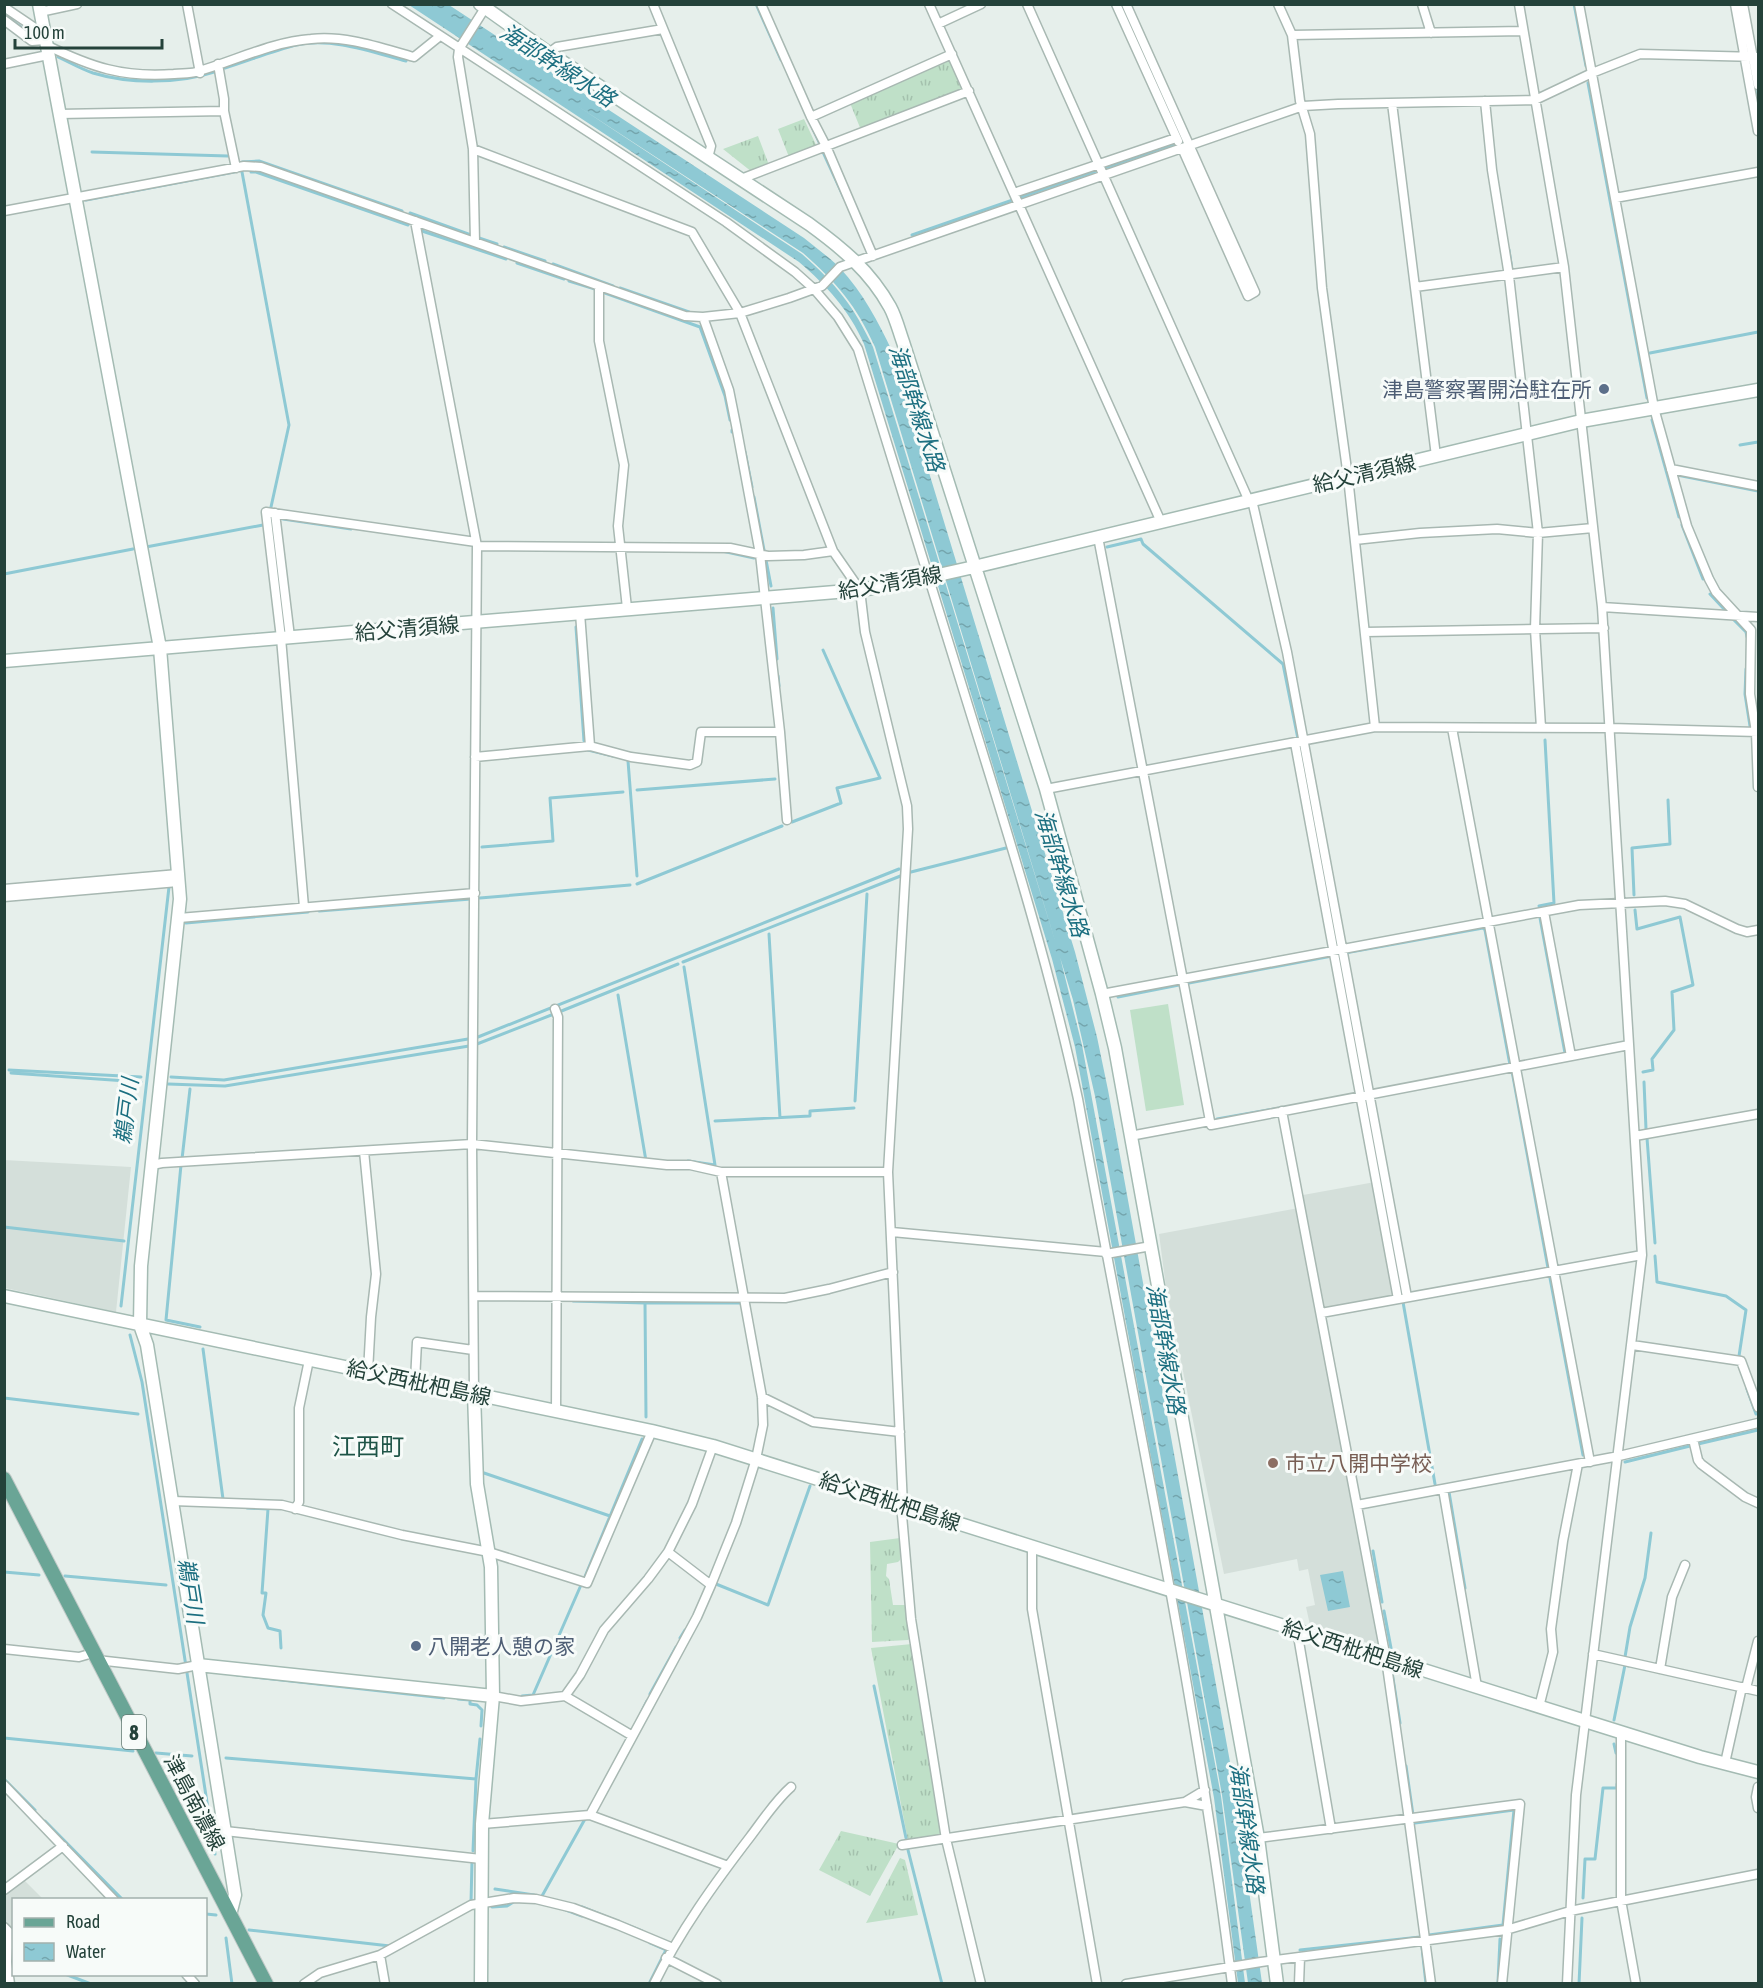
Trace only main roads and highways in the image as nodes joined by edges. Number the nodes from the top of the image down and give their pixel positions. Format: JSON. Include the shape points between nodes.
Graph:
{"nodes":[{"id":1,"x":4,"y":1479,"type":"edge"},
{"id":2,"x":266,"y":1983,"type":"edge"}],
"edges":[{"from":1,"to":2,"type":"main road","name":"津島南濃線","number":"8"}]}
